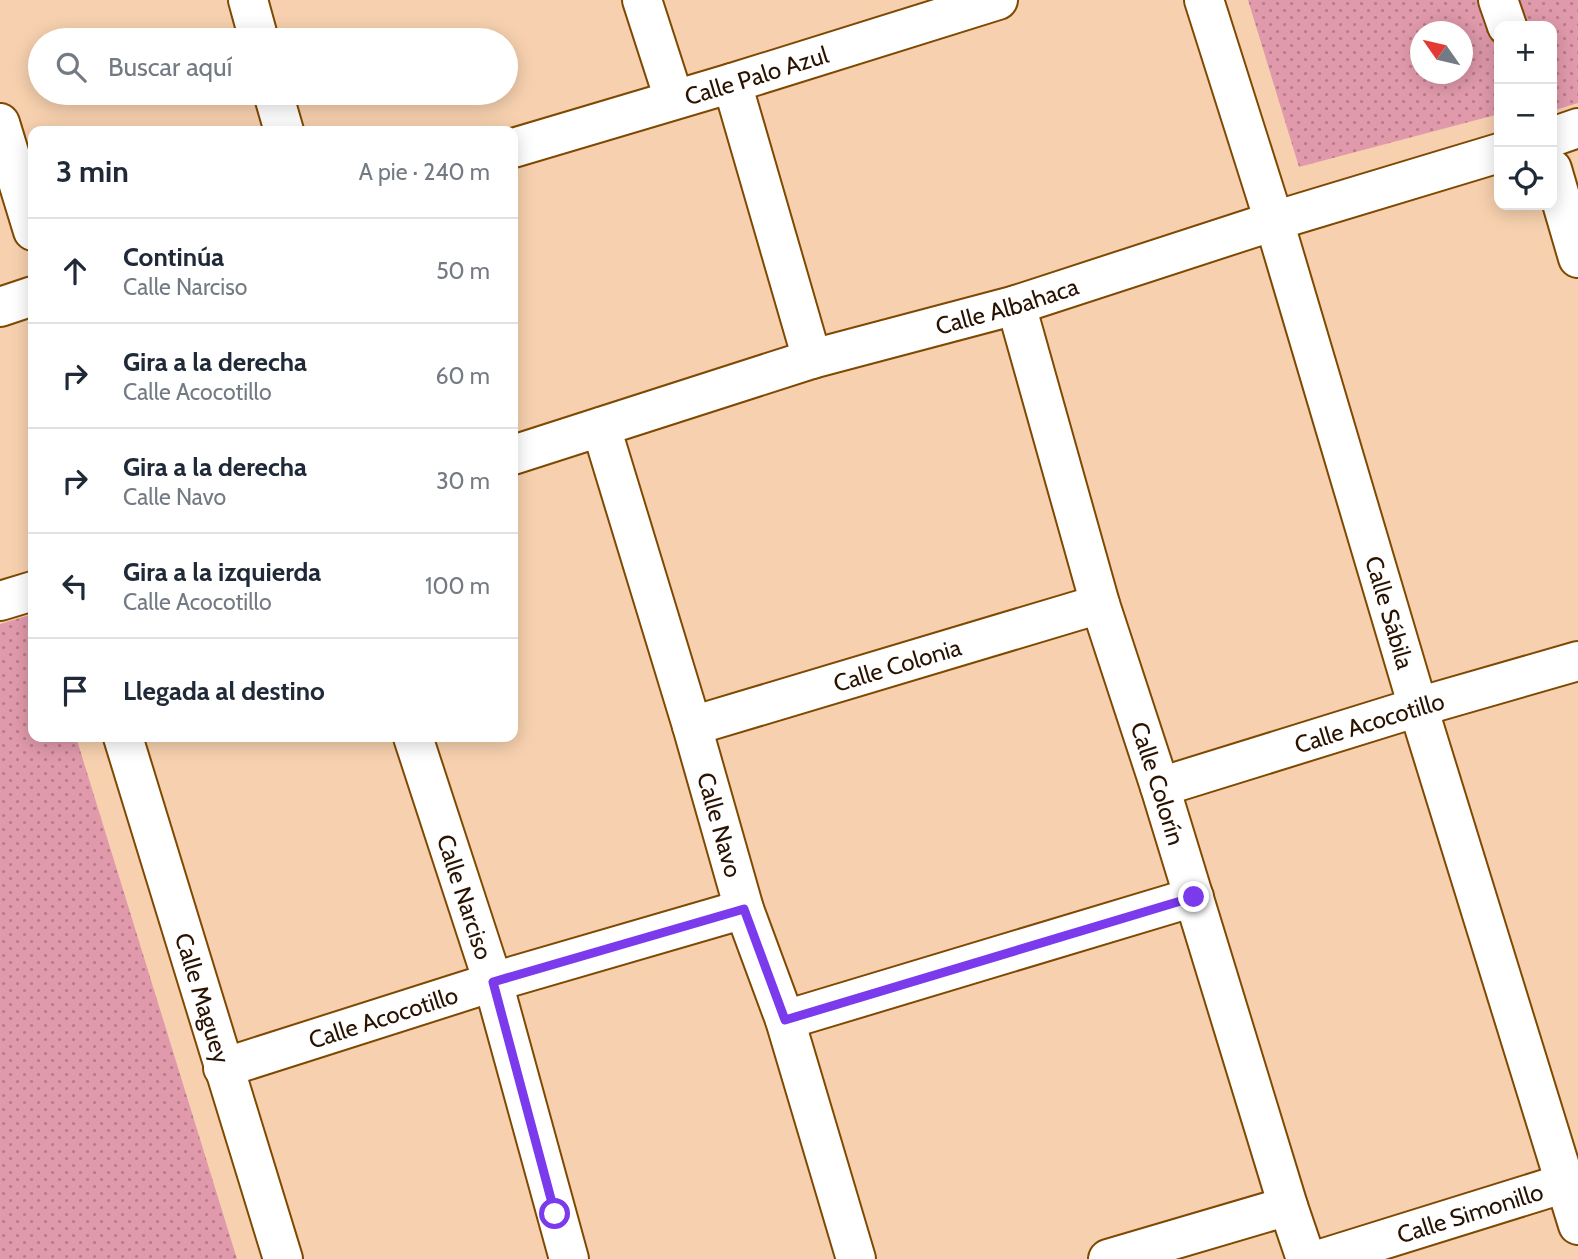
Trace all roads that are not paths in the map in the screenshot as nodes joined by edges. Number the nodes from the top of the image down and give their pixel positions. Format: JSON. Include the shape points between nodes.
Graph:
{"nodes":[{"id":1,"x":248,"y":0,"type":"edge"},
{"id":2,"x":642,"y":0,"type":"edge"},
{"id":3,"x":999,"y":0,"type":"edge"},
{"id":4,"x":1204,"y":0,"type":"edge"},
{"id":5,"x":1498,"y":0,"type":"edge"},
{"id":6,"x":923,"y":11,"type":"edge"},
{"id":7,"x":1505,"y":21,"type":"edge"},
{"id":8,"x":256,"y":28,"type":"edge"},
{"id":9,"x":732,"y":83,"type":"junction"},
{"id":10,"x":674,"y":99,"type":"junction"},
{"id":11,"x":277,"y":105,"type":"edge"},
{"id":12,"x":0,"y":122,"type":"edge"},
{"id":13,"x":283,"y":126,"type":"edge"},
{"id":14,"x":1578,"y":128,"type":"edge"},
{"id":15,"x":1557,"y":135,"type":"edge"},
{"id":16,"x":518,"y":146,"type":"edge"},
{"id":17,"x":1494,"y":155,"type":"edge"},
{"id":18,"x":1557,"y":186,"type":"edge"},
{"id":19,"x":28,"y":214,"type":"edge"},
{"id":20,"x":1274,"y":221,"type":"junction"},
{"id":21,"x":1578,"y":258,"type":"edge"},
{"id":22,"x":28,"y":298,"type":"edge"},
{"id":23,"x":1016,"y":305,"type":"junction"},
{"id":24,"x":0,"y":307,"type":"edge"},
{"id":25,"x":812,"y":359,"type":"junction"},
{"id":26,"x":601,"y":427,"type":"junction"},
{"id":27,"x":518,"y":453,"type":"edge"},
{"id":28,"x":28,"y":593,"type":"edge"},
{"id":29,"x":0,"y":601,"type":"edge"},
{"id":30,"x":1100,"y":604,"type":"junction"},
{"id":31,"x":1578,"y":661,"type":"edge"},
{"id":32,"x":1418,"y":707,"type":"junction"},
{"id":33,"x":692,"y":726,"type":"junction"},
{"id":34,"x":125,"y":742,"type":"edge"},
{"id":35,"x":415,"y":742,"type":"edge"},
{"id":36,"x":1160,"y":787,"type":"junction"},
{"id":37,"x":1194,"y":897,"type":"junction"},
{"id":38,"x":744,"y":909,"type":"junction"},
{"id":39,"x":493,"y":982,"type":"junction"},
{"id":40,"x":785,"y":1020,"type":"junction"},
{"id":41,"x":223,"y":1068,"type":"junction"},
{"id":42,"x":1572,"y":1181,"type":"edge"},
{"id":43,"x":1288,"y":1206,"type":"junction"},
{"id":44,"x":1578,"y":1225,"type":"edge"},
{"id":45,"x":283,"y":1259,"type":"edge"},
{"id":46,"x":569,"y":1259,"type":"edge"},
{"id":47,"x":856,"y":1259,"type":"edge"},
{"id":48,"x":1108,"y":1259,"type":"edge"},
{"id":49,"x":1306,"y":1259,"type":"edge"},
{"id":50,"x":1321,"y":1259,"type":"edge"}],
"edges":[{"from":1,"to":8,"type":"street"},
{"from":2,"to":10,"type":"street"},
{"from":3,"to":6,"type":"street","name":"Calle Palo Azul"},
{"from":4,"to":20,"type":"street","name":"Calle Sábila"},
{"from":5,"to":7,"type":"street"},
{"from":6,"to":9,"type":"street","name":"Calle Palo Azul"},
{"from":9,"to":10,"type":"street","name":"Calle Palo Azul"},
{"from":9,"to":25,"type":"street"},
{"from":10,"to":16,"type":"street","name":"Calle Palo Azul"},
{"from":11,"to":13,"type":"street"},
{"from":12,"to":19,"type":"street"},
{"from":14,"to":15,"type":"street"},
{"from":17,"to":20,"type":"street","name":"Calle Albahaca"},
{"from":18,"to":21,"type":"street"},
{"from":20,"to":23,"type":"street","name":"Calle Albahaca"},
{"from":20,"to":32,"type":"street","name":"Calle Sábila"},
{"from":22,"to":24,"type":"street"},
{"from":23,"to":25,"type":"street","name":"Calle Albahaca"},
{"from":23,"to":30,"type":"street","name":"Calle Colorín"},
{"from":25,"to":26,"type":"street","name":"Calle Albahaca"},
{"from":26,"to":27,"type":"street","name":"Calle Albahaca"},
{"from":26,"to":33,"type":"street","name":"Calle Navo"},
{"from":28,"to":29,"type":"street"},
{"from":30,"to":33,"type":"street","name":"Calle Colonia"},
{"from":30,"to":36,"type":"street","name":"Calle Colorín"},
{"from":31,"to":32,"type":"street","name":"Calle Acocotillo"},
{"from":32,"to":36,"type":"street","name":"Calle Acocotillo"},
{"from":32,"to":42,"type":"street","name":"Calle Sábila"},
{"from":33,"to":38,"type":"street","name":"Calle Navo"},
{"from":34,"to":41,"type":"street","name":"Calle Maguey"},
{"from":35,"to":39,"type":"street","name":"Calle Narciso"},
{"from":36,"to":37,"type":"street","name":"Calle Colorín"},
{"from":37,"to":40,"type":"street"},
{"from":37,"to":43,"type":"street","name":"Calle Colorín"},
{"from":38,"to":39,"type":"street","name":"Calle Acocotillo"},
{"from":38,"to":40,"type":"street","name":"Calle Navo"},
{"from":39,"to":41,"type":"street","name":"Calle Acocotillo"},
{"from":39,"to":46,"type":"street","name":"Calle Narciso"},
{"from":40,"to":47,"type":"street","name":"Calle Navo"},
{"from":41,"to":45,"type":"street","name":"Calle Maguey"},
{"from":42,"to":44,"type":"street","name":"Calle Sábila"},
{"from":42,"to":50,"type":"street","name":"Calle Simonillo"},
{"from":43,"to":48,"type":"street"},
{"from":43,"to":49,"type":"street","name":"Calle Colorín"}]}
